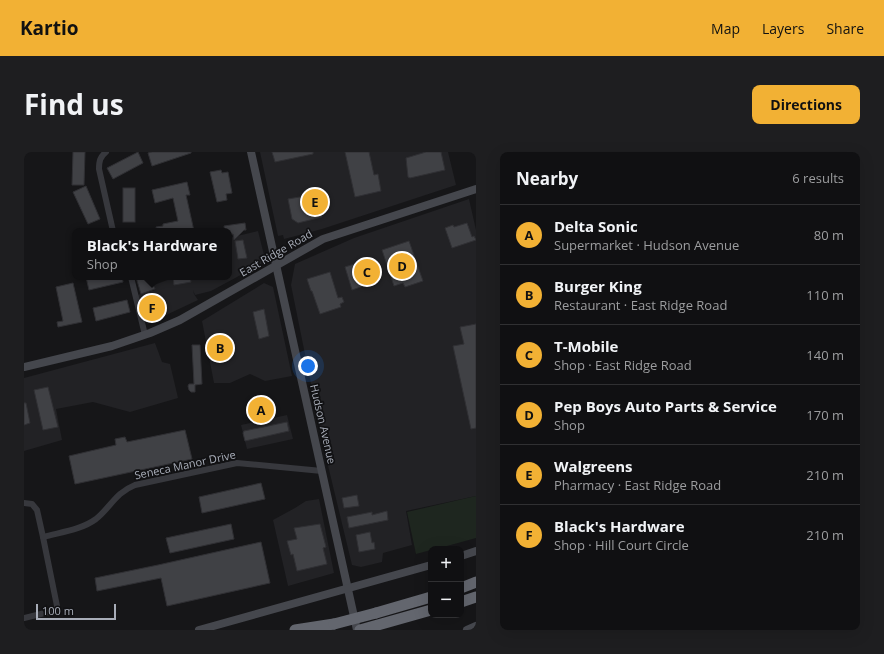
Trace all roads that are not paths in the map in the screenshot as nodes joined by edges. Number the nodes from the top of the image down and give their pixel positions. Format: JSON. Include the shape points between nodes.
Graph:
{"nodes":[{"id":1,"x":106,"y":152,"type":"edge"},
{"id":2,"x":251,"y":152,"type":"edge"},
{"id":3,"x":476,"y":189,"type":"edge"},
{"id":4,"x":112,"y":228,"type":"edge"},
{"id":5,"x":276,"y":266,"type":"junction"},
{"id":6,"x":132,"y":280,"type":"edge"},
{"id":7,"x":145,"y":335,"type":"junction"},
{"id":8,"x":24,"y":367,"type":"edge"},
{"id":9,"x":322,"y":471,"type":"junction"},
{"id":10,"x":24,"y":503,"type":"edge"},
{"id":11,"x":44,"y":537,"type":"junction"},
{"id":12,"x":476,"y":551,"type":"edge"},
{"id":13,"x":464,"y":555,"type":"edge"},
{"id":14,"x":428,"y":566,"type":"edge"},
{"id":15,"x":476,"y":582,"type":"edge"},
{"id":16,"x":464,"y":587,"type":"edge"},
{"id":17,"x":348,"y":589,"type":"junction"},
{"id":18,"x":476,"y":597,"type":"edge"},
{"id":19,"x":428,"y":598,"type":"edge"},
{"id":20,"x":464,"y":601,"type":"edge"},
{"id":21,"x":428,"y":611,"type":"edge"},
{"id":22,"x":24,"y":618,"type":"edge"},
{"id":23,"x":334,"y":624,"type":"junction"},
{"id":24,"x":476,"y":626,"type":"edge"},
{"id":25,"x":200,"y":630,"type":"edge"},
{"id":26,"x":294,"y":630,"type":"edge"},
{"id":27,"x":313,"y":630,"type":"edge"},
{"id":28,"x":357,"y":630,"type":"edge"},
{"id":29,"x":360,"y":630,"type":"edge"},
{"id":30,"x":467,"y":630,"type":"edge"}],
"edges":[{"from":1,"to":4,"type":"street","via":[[99,162]]},
{"from":2,"to":5,"type":"main road","name":"Hudson Avenue"},
{"from":3,"to":5,"type":"main road","name":"East Ridge Road","via":[[327,237]]},
{"from":5,"to":7,"type":"main road","name":"East Ridge Road","via":[[180,320]]},
{"from":5,"to":9,"type":"main road","name":"Hudson Avenue"},
{"from":6,"to":7,"type":"street"},
{"from":7,"to":8,"type":"main road","name":"East Ridge Road","via":[[112,346]]},
{"from":9,"to":11,"type":"street","name":"Seneca Manor Drive","via":[[236,463],[136,486],[124,491],[90,523]]},
{"from":9,"to":17,"type":"main road","name":"Hudson Avenue"},
{"from":10,"to":11,"type":"street","via":[[30,503],[36,508]]},
{"from":11,"to":22,"type":"street","via":[[57,608]]},
{"from":12,"to":13,"type":"main road"},
{"from":14,"to":17,"type":"main road"},
{"from":15,"to":16,"type":"highway"},
{"from":17,"to":25,"type":"main road"},
{"from":17,"to":28,"type":"main road","name":"Hudson Avenue"},
{"from":18,"to":20,"type":"highway"},
{"from":19,"to":23,"type":"highway","bridge":true},
{"from":21,"to":29,"type":"highway"},
{"from":23,"to":26,"type":"highway"},
{"from":23,"to":27,"type":"highway"},
{"from":24,"to":30,"type":"main road"}]}
